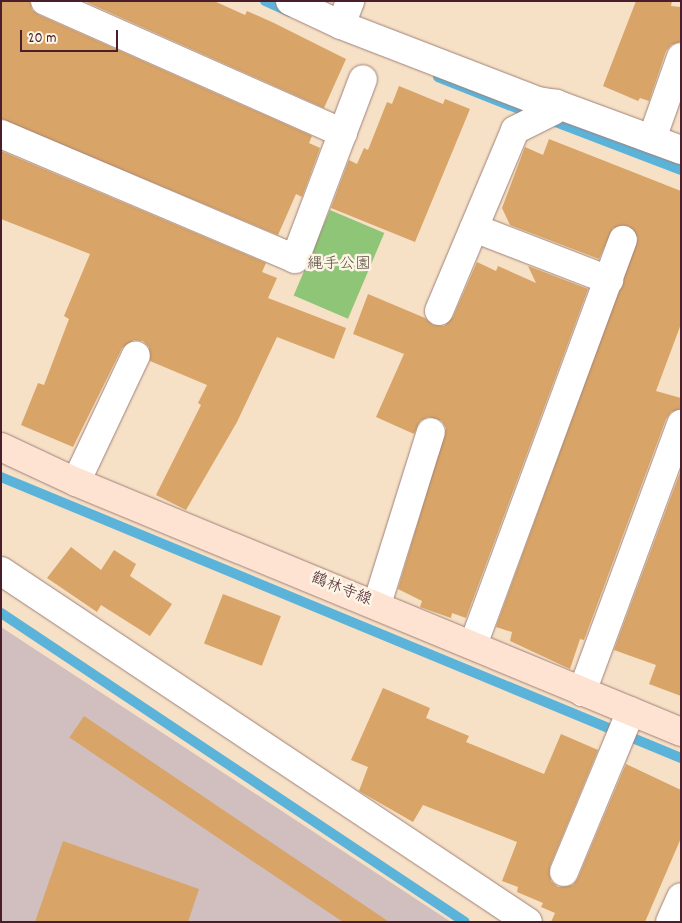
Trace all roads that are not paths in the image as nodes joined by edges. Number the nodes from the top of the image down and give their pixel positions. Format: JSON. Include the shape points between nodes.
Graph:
{"nodes":[{"id":1,"x":45,"y":1,"type":"edge"},
{"id":2,"x":290,"y":1,"type":"edge"},
{"id":3,"x":346,"y":13,"type":"edge"},
{"id":4,"x":681,"y":57,"type":"edge"},
{"id":5,"x":363,"y":79,"type":"dead end"},
{"id":6,"x":554,"y":107,"type":"junction"},
{"id":7,"x":343,"y":133,"type":"junction"},
{"id":8,"x":1,"y":134,"type":"edge"},
{"id":9,"x":652,"y":139,"type":"junction"},
{"id":10,"x":681,"y":150,"type":"edge"},
{"id":11,"x":474,"y":228,"type":"junction"},
{"id":12,"x":623,"y":240,"type":"dead end"},
{"id":13,"x":609,"y":280,"type":"junction"},
{"id":14,"x":439,"y":311,"type":"dead end"},
{"id":15,"x":136,"y":355,"type":"dead end"},
{"id":16,"x":681,"y":424,"type":"edge"},
{"id":17,"x":431,"y":432,"type":"dead end"},
{"id":18,"x":1,"y":447,"type":"edge"},
{"id":19,"x":76,"y":482,"type":"junction"},
{"id":20,"x":1,"y":571,"type":"edge"},
{"id":21,"x":377,"y":604,"type":"junction"},
{"id":22,"x":474,"y":645,"type":"junction"},
{"id":23,"x":582,"y":692,"type":"junction"},
{"id":24,"x":624,"y":728,"type":"junction"},
{"id":25,"x":681,"y":732,"type":"edge"},
{"id":26,"x":564,"y":872,"type":"dead end"},
{"id":27,"x":681,"y":897,"type":"edge"},
{"id":28,"x":528,"y":922,"type":"edge"},
{"id":29,"x":670,"y":922,"type":"edge"}],
"edges":[{"from":1,"to":7,"type":"street"},
{"from":2,"to":3,"type":"street"},
{"from":3,"to":6,"type":"street"},
{"from":4,"to":9,"type":"street"},
{"from":5,"to":7,"type":"street"},
{"from":6,"to":9,"type":"street"},
{"from":6,"to":11,"type":"street","via":[[515,130]]},
{"from":7,"to":8,"type":"street","via":[[295,259]]},
{"from":9,"to":10,"type":"street"},
{"from":11,"to":13,"type":"street"},
{"from":11,"to":14,"type":"street"},
{"from":12,"to":13,"type":"street"},
{"from":13,"to":22,"type":"street"},
{"from":15,"to":19,"type":"street"},
{"from":16,"to":23,"type":"street"},
{"from":17,"to":21,"type":"street"},
{"from":18,"to":19,"type":"main road","name":"鶴林寺線"},
{"from":19,"to":21,"type":"main road","name":"鶴林寺線"},
{"from":20,"to":28,"type":"street"},
{"from":21,"to":22,"type":"main road","name":"鶴林寺線"},
{"from":22,"to":23,"type":"main road","name":"鶴林寺線"},
{"from":23,"to":24,"type":"main road","name":"鶴林寺線"},
{"from":24,"to":25,"type":"main road","name":"鶴林寺線"},
{"from":24,"to":26,"type":"street"},
{"from":27,"to":29,"type":"street"}]}
